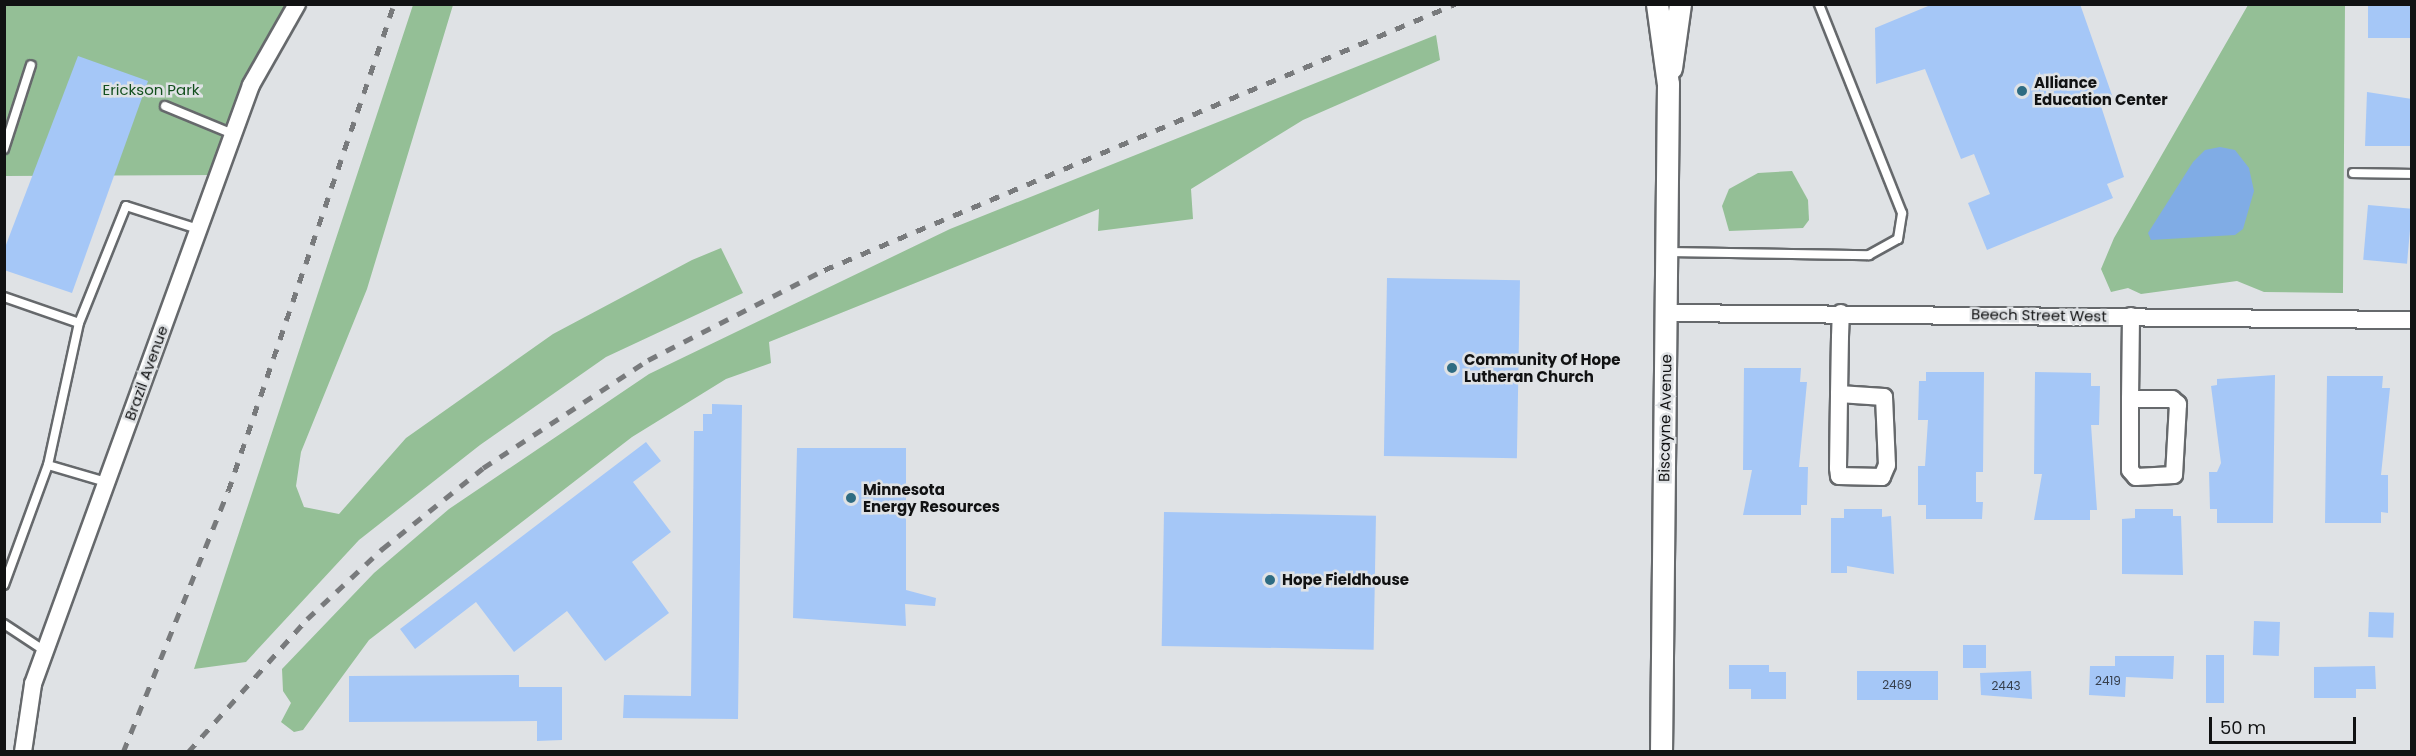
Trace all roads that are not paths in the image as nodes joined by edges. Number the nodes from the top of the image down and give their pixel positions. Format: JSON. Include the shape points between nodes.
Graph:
{"nodes":[{"id":1,"x":297,"y":4,"type":"edge"},
{"id":2,"x":1657,"y":4,"type":"edge"},
{"id":3,"x":1680,"y":4,"type":"edge"},
{"id":4,"x":1819,"y":4,"type":"edge"},
{"id":5,"x":31,"y":65,"type":"dead end"},
{"id":6,"x":1668,"y":84,"type":"junction"},
{"id":7,"x":165,"y":106,"type":"dead end"},
{"id":8,"x":233,"y":134,"type":"junction"},
{"id":9,"x":4,"y":149,"type":"edge"},
{"id":10,"x":2354,"y":173,"type":"dead end"},
{"id":11,"x":2412,"y":174,"type":"edge"},
{"id":12,"x":198,"y":229,"type":"junction"},
{"id":13,"x":1667,"y":252,"type":"junction"},
{"id":14,"x":4,"y":297,"type":"edge"},
{"id":15,"x":1666,"y":313,"type":"junction"},
{"id":16,"x":1841,"y":313,"type":"junction"},
{"id":17,"x":2131,"y":316,"type":"junction"},
{"id":18,"x":2412,"y":320,"type":"edge"},
{"id":19,"x":79,"y":323,"type":"junction"},
{"id":20,"x":1839,"y":394,"type":"junction"},
{"id":21,"x":2130,"y":399,"type":"junction"},
{"id":22,"x":48,"y":465,"type":"junction"},
{"id":23,"x":106,"y":482,"type":"junction"},
{"id":24,"x":4,"y":585,"type":"edge"},
{"id":25,"x":4,"y":624,"type":"edge"},
{"id":26,"x":45,"y":651,"type":"junction"},
{"id":27,"x":23,"y":752,"type":"edge"},
{"id":28,"x":1661,"y":752,"type":"edge"}],
"edges":[{"from":1,"to":8,"type":"street","name":"Brazil Avenue","via":[[251,85]]},
{"from":2,"to":6,"type":"street","name":"Biscayne Avenue"},
{"from":3,"to":6,"type":"street","name":"Biscayne Avenue"},
{"from":4,"to":13,"type":"lane","via":[[1902,213],[1898,239],[1869,255]]},
{"from":5,"to":9,"type":"lane"},
{"from":6,"to":13,"type":"street","name":"Biscayne Avenue"},
{"from":7,"to":8,"type":"lane"},
{"from":8,"to":12,"type":"street","name":"Brazil Avenue"},
{"from":10,"to":11,"type":"lane"},
{"from":12,"to":19,"type":"lane","via":[[126,206]]},
{"from":12,"to":23,"type":"street","name":"Brazil Avenue"},
{"from":13,"to":15,"type":"street","name":"Biscayne Avenue"},
{"from":14,"to":19,"type":"lane"},
{"from":15,"to":16,"type":"street","name":"Beech Street West"},
{"from":15,"to":28,"type":"street","name":"Biscayne Avenue"},
{"from":16,"to":17,"type":"street","name":"Beech Street West"},
{"from":16,"to":20,"type":"street"},
{"from":17,"to":18,"type":"street","name":"Beech Street West"},
{"from":17,"to":21,"type":"street"},
{"from":19,"to":22,"type":"lane"},
{"from":20,"to":20,"type":"street","via":[[1839,476],[1882,477],[1887,465],[1884,397]]},
{"from":21,"to":21,"type":"street","via":[[2131,474],[2174,475],[2179,470],[2178,404],[2172,399]]},
{"from":22,"to":23,"type":"lane"},
{"from":22,"to":24,"type":"lane"},
{"from":23,"to":26,"type":"street","name":"Brazil Avenue"},
{"from":25,"to":26,"type":"lane"},
{"from":26,"to":27,"type":"street","name":"Brazil Avenue","via":[[33,684]]}]}
